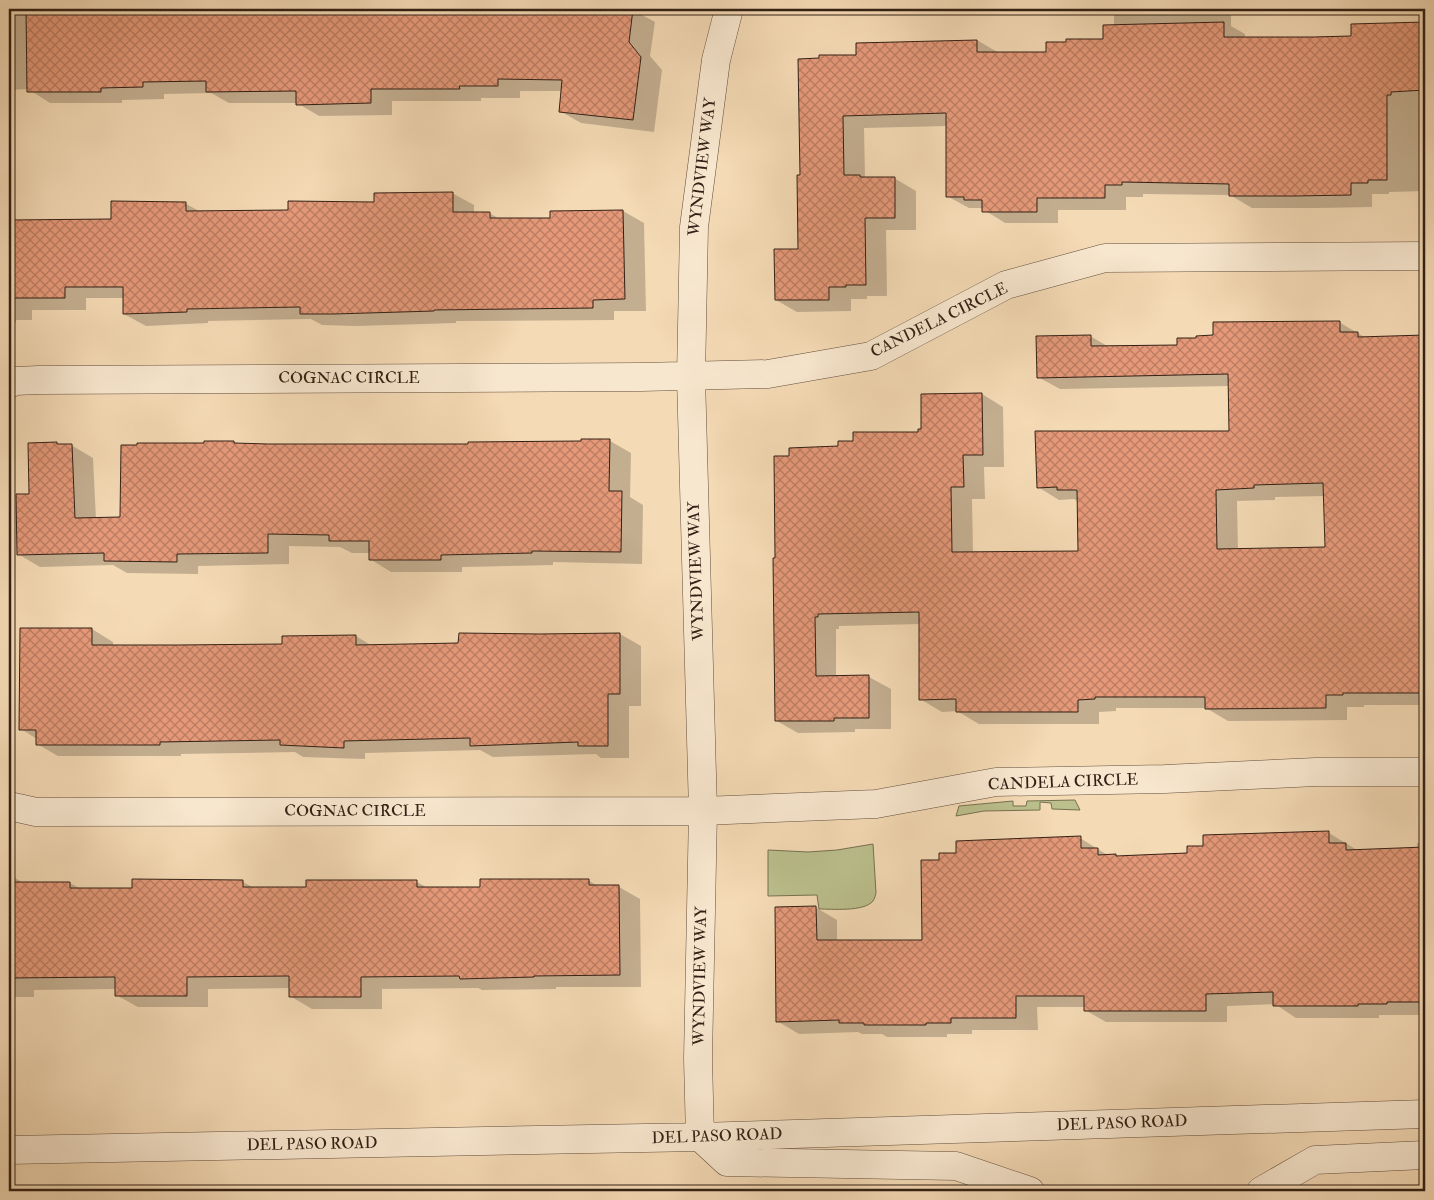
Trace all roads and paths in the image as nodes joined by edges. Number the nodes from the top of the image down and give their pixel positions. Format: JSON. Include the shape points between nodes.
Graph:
{"nodes":[{"id":1,"x":729,"y":9,"type":"edge"},
{"id":2,"x":1425,"y":256,"type":"edge"},
{"id":3,"x":691,"y":376,"type":"junction"},
{"id":4,"x":9,"y":384,"type":"edge"},
{"id":5,"x":1425,"y":772,"type":"edge"},
{"id":6,"x":9,"y":806,"type":"edge"},
{"id":7,"x":703,"y":811,"type":"junction"},
{"id":8,"x":1425,"y":1114,"type":"edge"},
{"id":9,"x":700,"y":1137,"type":"junction"},
{"id":10,"x":9,"y":1150,"type":"edge"},
{"id":11,"x":1425,"y":1155,"type":"edge"},
{"id":12,"x":1030,"y":1191,"type":"edge"},
{"id":13,"x":1261,"y":1191,"type":"edge"}],
"edges":[{"from":1,"to":3,"type":"street","name":"WYNDVIEW WAY","via":[[716,60],[694,227]]},
{"from":2,"to":3,"type":"street","name":"CANDELA CIRCLE","via":[[1105,258],[1006,285],[871,356],[768,374]]},
{"from":3,"to":4,"type":"street","name":"COGNAC CIRCLE","via":[[39,380]]},
{"from":3,"to":7,"type":"street","name":"WYNDVIEW WAY"},
{"from":5,"to":7,"type":"street","name":"CANDELA CIRCLE","via":[[1316,772],[996,782],[876,804]]},
{"from":6,"to":7,"type":"street","name":"COGNAC CIRCLE","via":[[36,812]]},
{"from":7,"to":9,"type":"street","name":"WYNDVIEW WAY","via":[[698,1059]]},
{"from":8,"to":9,"type":"street","name":"DEL PASO ROAD"},
{"from":9,"to":10,"type":"street","name":"DEL PASO ROAD"},
{"from":9,"to":12,"type":"street","via":[[727,1162],[956,1166]]},
{"from":11,"to":13,"type":"street","via":[[1315,1160]]}]}
